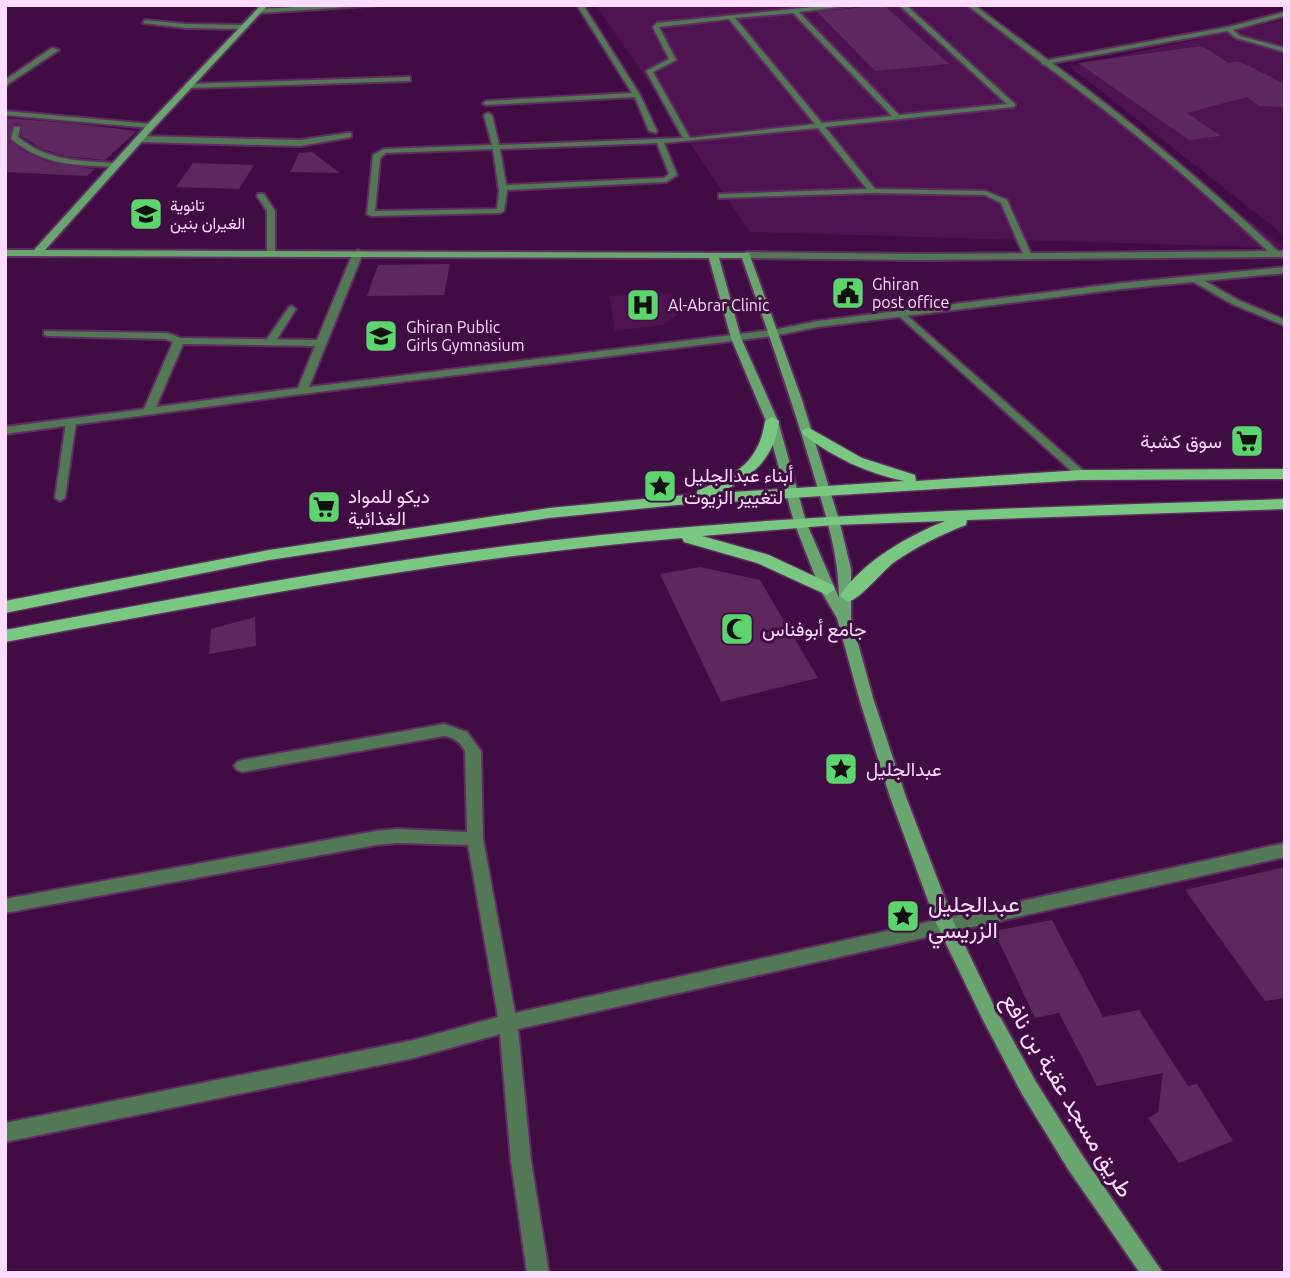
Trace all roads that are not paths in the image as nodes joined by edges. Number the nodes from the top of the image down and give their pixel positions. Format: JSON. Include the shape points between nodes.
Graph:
{"nodes":[{"id":1,"x":377,"y":5,"type":"edge"},
{"id":2,"x":580,"y":5,"type":"edge"},
{"id":3,"x":852,"y":5,"type":"edge"},
{"id":4,"x":902,"y":5,"type":"edge"},
{"id":5,"x":970,"y":5,"type":"edge"},
{"id":6,"x":262,"y":8,"type":"edge"},
{"id":7,"x":794,"y":10,"type":"junction"},
{"id":8,"x":1285,"y":13,"type":"edge"},
{"id":9,"x":730,"y":16,"type":"junction"},
{"id":10,"x":145,"y":22,"type":"dead end"},
{"id":11,"x":244,"y":27,"type":"junction"},
{"id":12,"x":1228,"y":29,"type":"junction"},
{"id":13,"x":55,"y":50,"type":"dead end"},
{"id":14,"x":1285,"y":50,"type":"edge"},
{"id":15,"x":1044,"y":63,"type":"junction"},
{"id":16,"x":407,"y":79,"type":"dead end"},
{"id":17,"x":5,"y":84,"type":"edge"},
{"id":18,"x":189,"y":86,"type":"junction"},
{"id":19,"x":637,"y":95,"type":"junction"},
{"id":20,"x":486,"y":103,"type":"dead end"},
{"id":21,"x":5,"y":113,"type":"edge"},
{"id":22,"x":488,"y":115,"type":"dead end"},
{"id":23,"x":897,"y":117,"type":"junction"},
{"id":24,"x":818,"y":125,"type":"junction"},
{"id":25,"x":151,"y":126,"type":"junction"},
{"id":26,"x":17,"y":129,"type":"dead end"},
{"id":27,"x":653,"y":131,"type":"dead end"},
{"id":28,"x":348,"y":135,"type":"dead end"},
{"id":29,"x":140,"y":139,"type":"junction"},
{"id":30,"x":659,"y":139,"type":"junction"},
{"id":31,"x":688,"y":140,"type":"junction"},
{"id":32,"x":496,"y":147,"type":"junction"},
{"id":33,"x":116,"y":165,"type":"junction"},
{"id":34,"x":502,"y":188,"type":"junction"},
{"id":35,"x":873,"y":191,"type":"junction"},
{"id":36,"x":261,"y":196,"type":"dead end"},
{"id":37,"x":722,"y":196,"type":"dead end"},
{"id":38,"x":271,"y":252,"type":"junction"},
{"id":39,"x":5,"y":253,"type":"edge"},
{"id":40,"x":37,"y":253,"type":"junction"},
{"id":41,"x":358,"y":253,"type":"junction"},
{"id":42,"x":1280,"y":254,"type":"edge"},
{"id":43,"x":713,"y":255,"type":"junction"},
{"id":44,"x":746,"y":255,"type":"junction"},
{"id":45,"x":1027,"y":256,"type":"junction"},
{"id":46,"x":1285,"y":270,"type":"edge"},
{"id":47,"x":1195,"y":279,"type":"junction"},
{"id":48,"x":292,"y":309,"type":"dead end"},
{"id":49,"x":903,"y":315,"type":"junction"},
{"id":50,"x":1285,"y":323,"type":"edge"},
{"id":51,"x":48,"y":333,"type":"dead end"},
{"id":52,"x":773,"y":333,"type":"junction"},
{"id":53,"x":736,"y":338,"type":"junction"},
{"id":54,"x":179,"y":341,"type":"junction"},
{"id":55,"x":270,"y":342,"type":"junction"},
{"id":56,"x":321,"y":343,"type":"junction"},
{"id":57,"x":302,"y":391,"type":"junction"},
{"id":58,"x":149,"y":411,"type":"junction"},
{"id":59,"x":772,"y":421,"type":"junction"},
{"id":60,"x":71,"y":422,"type":"junction"},
{"id":61,"x":5,"y":431,"type":"edge"},
{"id":62,"x":809,"y":432,"type":"junction"},
{"id":63,"x":1285,"y":474,"type":"edge"},
{"id":64,"x":1082,"y":475,"type":"junction"},
{"id":65,"x":948,"y":482,"type":"junction"},
{"id":66,"x":825,"y":490,"type":"junction"},
{"id":67,"x":793,"y":493,"type":"junction"},
{"id":68,"x":60,"y":498,"type":"dead end"},
{"id":69,"x":677,"y":500,"type":"junction"},
{"id":70,"x":1285,"y":505,"type":"edge"},
{"id":71,"x":971,"y":517,"type":"junction"},
{"id":72,"x":834,"y":520,"type":"junction"},
{"id":73,"x":800,"y":522,"type":"junction"},
{"id":74,"x":669,"y":534,"type":"junction"},
{"id":75,"x":827,"y":590,"type":"junction"},
{"id":76,"x":848,"y":596,"type":"junction"},
{"id":77,"x":5,"y":607,"type":"edge"},
{"id":78,"x":844,"y":618,"type":"junction"},
{"id":79,"x":5,"y":636,"type":"edge"},
{"id":80,"x":242,"y":766,"type":"dead end"},
{"id":81,"x":475,"y":839,"type":"junction"},
{"id":82,"x":1285,"y":850,"type":"edge"},
{"id":83,"x":5,"y":906,"type":"edge"},
{"id":84,"x":946,"y":925,"type":"junction"},
{"id":85,"x":508,"y":1023,"type":"junction"},
{"id":86,"x":5,"y":1133,"type":"edge"},
{"id":87,"x":538,"y":1273,"type":"edge"},
{"id":88,"x":1153,"y":1273,"type":"edge"}],
"edges":[{"from":1,"to":6,"type":"street"},
{"from":2,"to":19,"type":"lane"},
{"from":3,"to":7,"type":"lane"},
{"from":4,"to":23,"type":"lane","via":[[1014,104]]},
{"from":5,"to":15,"type":"lane"},
{"from":6,"to":11,"type":"street"},
{"from":7,"to":9,"type":"lane"},
{"from":7,"to":23,"type":"lane"},
{"from":8,"to":12,"type":"lane"},
{"from":9,"to":24,"type":"lane"},
{"from":9,"to":31,"type":"lane","via":[[667,21],[656,27],[673,60],[649,71]]},
{"from":10,"to":11,"type":"lane"},
{"from":11,"to":18,"type":"street"},
{"from":12,"to":14,"type":"lane","via":[[1238,37]]},
{"from":12,"to":15,"type":"lane"},
{"from":13,"to":17,"type":"street"},
{"from":15,"to":42,"type":"lane","via":[[1128,125]]},
{"from":16,"to":18,"type":"street"},
{"from":18,"to":25,"type":"street"},
{"from":19,"to":20,"type":"lane"},
{"from":19,"to":27,"type":"lane"},
{"from":21,"to":25,"type":"street"},
{"from":22,"to":32,"type":"lane"},
{"from":23,"to":24,"type":"lane"},
{"from":24,"to":31,"type":"lane"},
{"from":24,"to":35,"type":"lane"},
{"from":25,"to":29,"type":"street"},
{"from":26,"to":33,"type":"lane","via":[[13,137],[44,158]]},
{"from":28,"to":29,"type":"street","via":[[300,143]]},
{"from":29,"to":33,"type":"street"},
{"from":30,"to":31,"type":"lane"},
{"from":30,"to":32,"type":"lane"},
{"from":30,"to":34,"type":"lane","via":[[673,175],[666,180]]},
{"from":32,"to":34,"type":"lane"},
{"from":32,"to":34,"type":"lane","via":[[380,152],[371,213],[495,212],[502,206]]},
{"from":33,"to":40,"type":"street"},
{"from":35,"to":37,"type":"lane"},
{"from":35,"to":45,"type":"lane","via":[[995,196],[1004,202]]},
{"from":36,"to":38,"type":"lane","via":[[271,211]]},
{"from":38,"to":40,"type":"street"},
{"from":38,"to":41,"type":"street"},
{"from":39,"to":40,"type":"street"},
{"from":41,"to":43,"type":"street"},
{"from":41,"to":56,"type":"street"},
{"from":42,"to":45,"type":"street"},
{"from":43,"to":44,"type":"street"},
{"from":43,"to":53,"type":"street","name":"طريق مسجد عقبة بن نافع"},
{"from":44,"to":45,"type":"street"},
{"from":44,"to":52,"type":"street","name":"طريق مسجد عقبة بن نافع"},
{"from":46,"to":47,"type":"street"},
{"from":47,"to":49,"type":"street"},
{"from":47,"to":50,"type":"lane"},
{"from":48,"to":55,"type":"lane"},
{"from":49,"to":52,"type":"street"},
{"from":49,"to":64,"type":"lane"},
{"from":51,"to":54,"type":"street","via":[[167,336]]},
{"from":52,"to":53,"type":"street"},
{"from":52,"to":62,"type":"street","name":"طريق مسجد عقبة بن نافع"},
{"from":53,"to":57,"type":"street"},
{"from":53,"to":59,"type":"street","name":"طريق مسجد عقبة بن نافع"},
{"from":54,"to":55,"type":"street"},
{"from":54,"to":58,"type":"street"},
{"from":55,"to":56,"type":"street"},
{"from":56,"to":57,"type":"street"},
{"from":57,"to":58,"type":"street"},
{"from":58,"to":60,"type":"street"},
{"from":59,"to":67,"type":"street","name":"طريق مسجد عقبة بن نافع"},
{"from":59,"to":69,"type":"main road","via":[[767,449],[742,475]]},
{"from":60,"to":61,"type":"street"},
{"from":60,"to":68,"type":"lane"},
{"from":62,"to":65,"type":"main road","via":[[845,457],[883,472]]},
{"from":62,"to":66,"type":"street","name":"طريق مسجد عقبة بن نافع"},
{"from":63,"to":64,"type":"main road"},
{"from":64,"to":65,"type":"main road"},
{"from":65,"to":66,"type":"main road"},
{"from":66,"to":67,"type":"main road"},
{"from":66,"to":72,"type":"street","name":"طريق مسجد عقبة بن نافع"},
{"from":67,"to":69,"type":"main road"},
{"from":67,"to":73,"type":"street","name":"طريق مسجد عقبة بن نافع"},
{"from":69,"to":77,"type":"main road","via":[[536,515],[269,555]]},
{"from":70,"to":71,"type":"main road"},
{"from":71,"to":72,"type":"main road"},
{"from":71,"to":76,"type":"main road","via":[[902,549]]},
{"from":72,"to":73,"type":"main road"},
{"from":72,"to":76,"type":"street","name":"طريق مسجد عقبة بن نافع"},
{"from":73,"to":74,"type":"main road"},
{"from":73,"to":75,"type":"street","name":"طريق مسجد عقبة بن نافع"},
{"from":74,"to":75,"type":"main road","via":[[762,559]]},
{"from":74,"to":79,"type":"main road","via":[[354,573]]},
{"from":75,"to":78,"type":"street","name":"طريق مسجد عقبة بن نافع"},
{"from":76,"to":78,"type":"street","name":"طريق مسجد عقبة بن نافع"},
{"from":78,"to":84,"type":"street","name":"طريق مسجد عقبة بن نافع","via":[[898,797]]},
{"from":80,"to":81,"type":"street","via":[[444,730],[454,732],[464,736],[473,751]]},
{"from":81,"to":83,"type":"street","via":[[376,838]]},
{"from":81,"to":85,"type":"street"},
{"from":82,"to":84,"type":"street"},
{"from":84,"to":85,"type":"street"},
{"from":84,"to":88,"type":"street","name":"طريق مسجد عقبة بن نافع","via":[[1030,1088]]},
{"from":85,"to":86,"type":"street","via":[[414,1049]]},
{"from":85,"to":87,"type":"street","via":[[521,1161]]}]}
